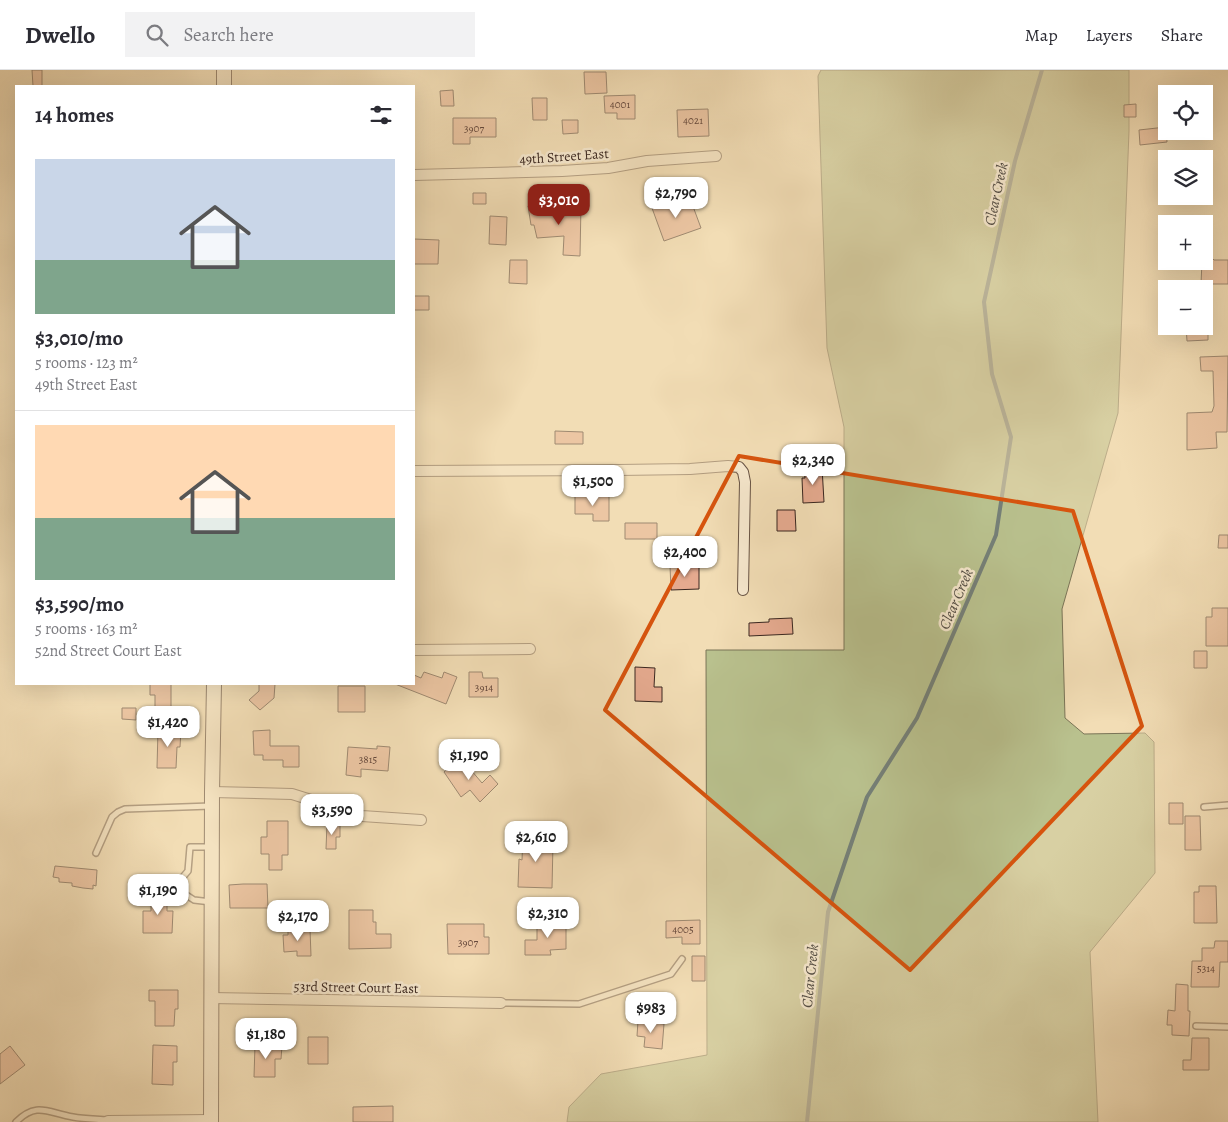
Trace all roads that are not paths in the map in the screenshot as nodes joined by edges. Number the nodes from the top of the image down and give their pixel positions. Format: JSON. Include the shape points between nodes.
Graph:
{"nodes":[{"id":1,"x":224,"y":70,"type":"edge"},
{"id":2,"x":224,"y":85,"type":"edge"},
{"id":3,"x":716,"y":156,"type":"dead end"},
{"id":4,"x":415,"y":175,"type":"edge"},
{"id":5,"x":415,"y":471,"type":"edge"},
{"id":6,"x":743,"y":590,"type":"dead end"},
{"id":7,"x":530,"y":649,"type":"dead end"},
{"id":8,"x":415,"y":650,"type":"edge"},
{"id":9,"x":214,"y":685,"type":"edge"},
{"id":10,"x":212,"y":799,"type":"junction"},
{"id":11,"x":1228,"y":805,"type":"edge"},
{"id":12,"x":1204,"y":807,"type":"dead end"},
{"id":13,"x":421,"y":820,"type":"dead end"},
{"id":14,"x":211,"y":847,"type":"junction"},
{"id":15,"x":96,"y":853,"type":"dead end"},
{"id":16,"x":211,"y":902,"type":"junction"},
{"id":17,"x":682,"y":959,"type":"dead end"},
{"id":18,"x":210,"y":998,"type":"junction"},
{"id":19,"x":501,"y":1003,"type":"joint"},
{"id":20,"x":1196,"y":1026,"type":"dead end"},
{"id":21,"x":1228,"y":1027,"type":"edge"},
{"id":22,"x":108,"y":1120,"type":"joint"},
{"id":23,"x":211,"y":1121,"type":"edge"},
{"id":24,"x":16,"y":1122,"type":"edge"}],
"edges":[{"from":1,"to":2,"type":"street"},
{"from":3,"to":4,"type":"street","name":"49th Street East","via":[[562,171]]},
{"from":5,"to":6,"type":"street","via":[[738,467],[745,482]]},
{"from":7,"to":8,"type":"street"},
{"from":9,"to":10,"type":"street"},
{"from":10,"to":13,"type":"street","via":[[292,794],[362,816]]},
{"from":10,"to":14,"type":"street"},
{"from":10,"to":15,"type":"lane","via":[[118,812],[112,817]]},
{"from":11,"to":12,"type":"lane"},
{"from":14,"to":16,"type":"street"},
{"from":14,"to":16,"type":"lane","via":[[190,847],[188,871],[182,878],[167,880],[194,900]]},
{"from":16,"to":18,"type":"street"},
{"from":17,"to":19,"type":"lane","via":[[671,974],[579,1004]]},
{"from":18,"to":19,"type":"street","name":"53rd Street Court East"},
{"from":18,"to":23,"type":"street"},
{"from":20,"to":21,"type":"lane"},
{"from":22,"to":23,"type":"street"},
{"from":22,"to":24,"type":"lane","via":[[72,1117],[41,1109],[24,1114]]}]}
